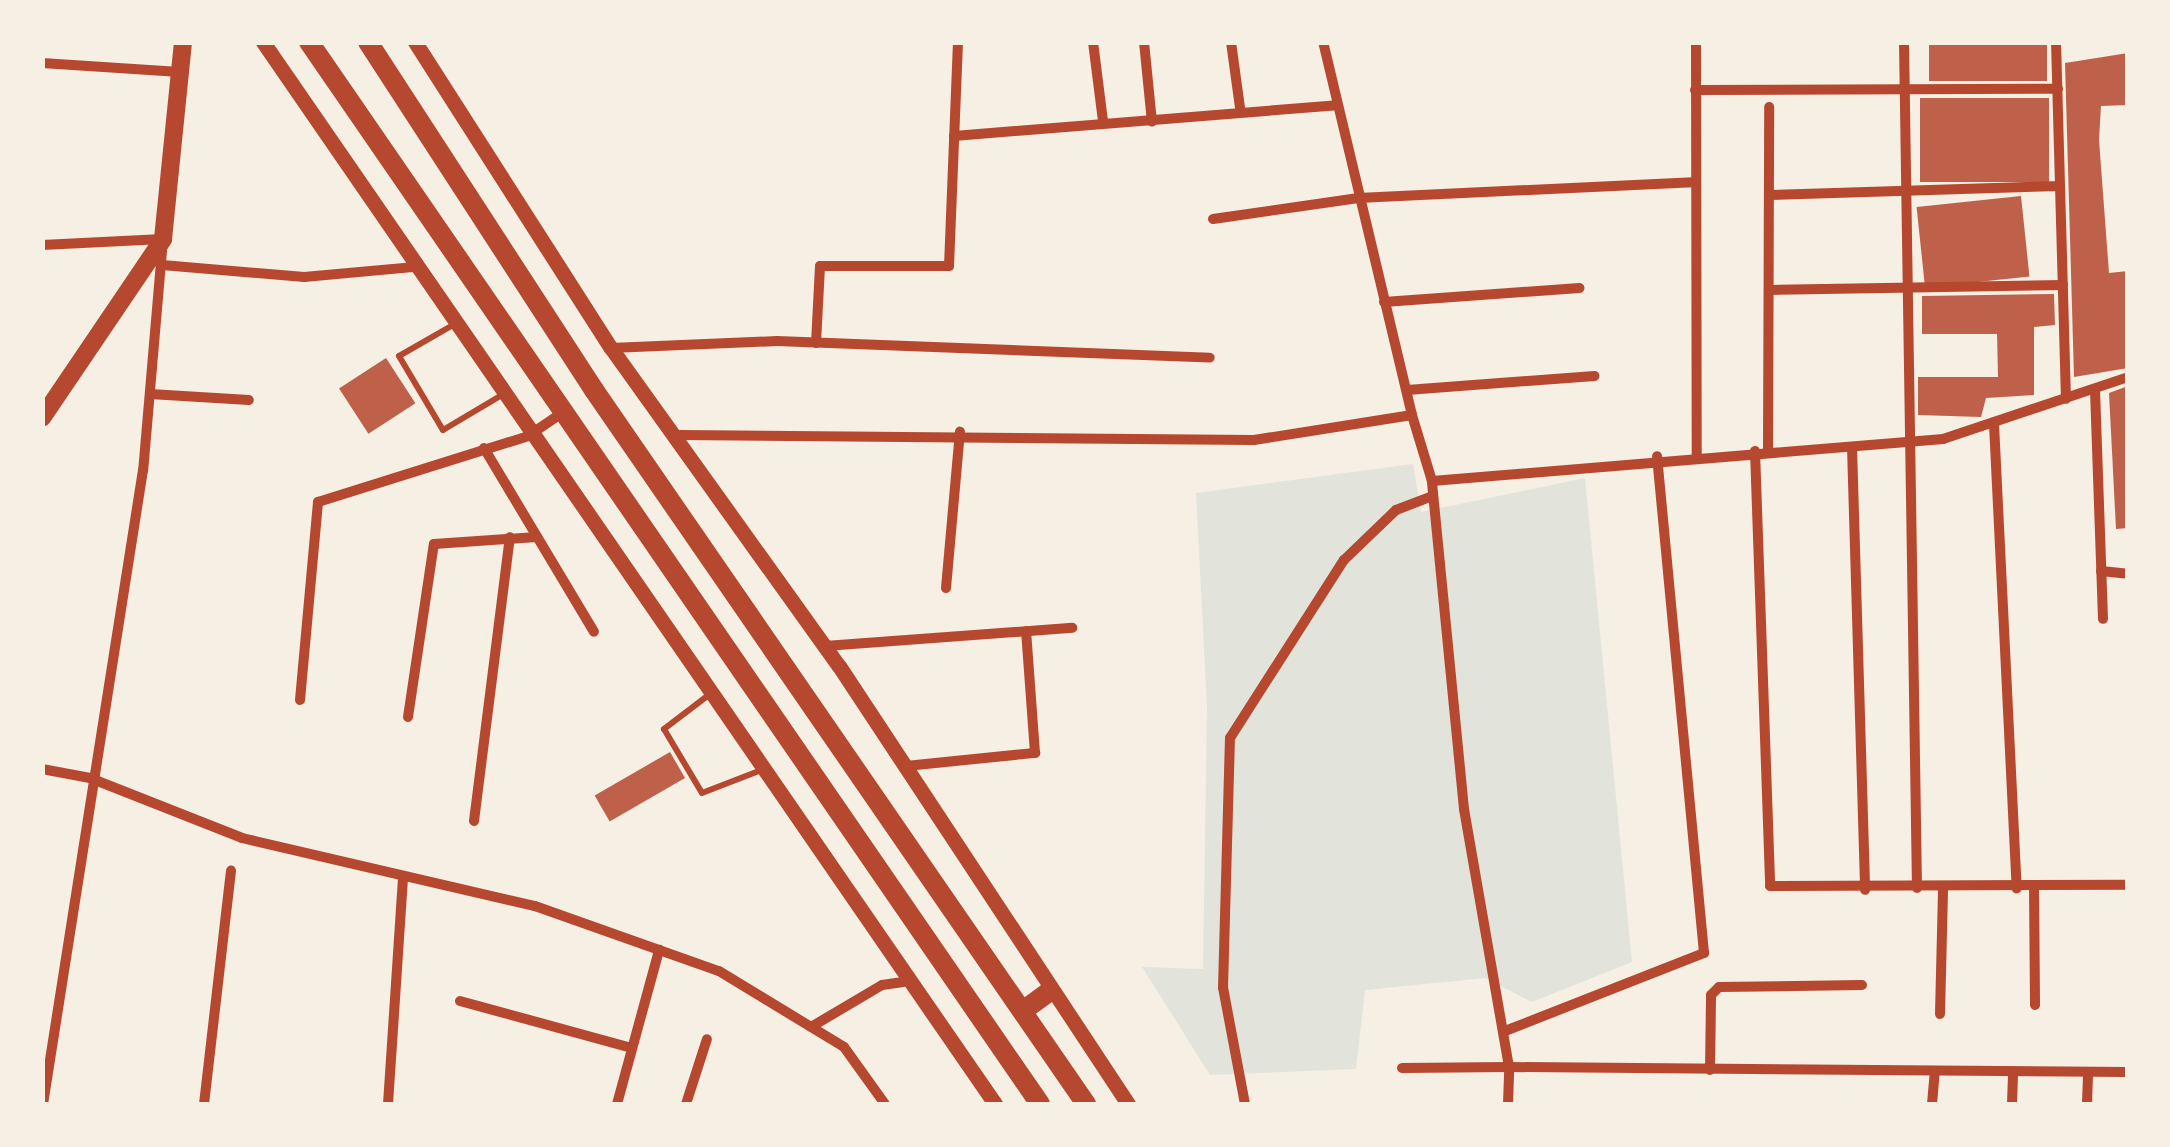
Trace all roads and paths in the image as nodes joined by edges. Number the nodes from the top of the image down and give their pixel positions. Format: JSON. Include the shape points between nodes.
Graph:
{"nodes":[{"id":1,"x":183,"y":42,"type":"edge"},
{"id":2,"x":263,"y":42,"type":"edge"},
{"id":3,"x":309,"y":42,"type":"edge"},
{"id":4,"x":368,"y":42,"type":"edge"},
{"id":5,"x":415,"y":42,"type":"edge"},
{"id":6,"x":958,"y":42,"type":"edge"},
{"id":7,"x":1093,"y":42,"type":"edge"},
{"id":8,"x":1144,"y":42,"type":"edge"},
{"id":9,"x":1231,"y":42,"type":"edge"},
{"id":10,"x":1323,"y":42,"type":"edge"},
{"id":11,"x":1696,"y":42,"type":"edge"},
{"id":12,"x":1904,"y":42,"type":"edge"},
{"id":13,"x":2056,"y":42,"type":"edge"},
{"id":14,"x":42,"y":63,"type":"edge"},
{"id":15,"x":180,"y":72,"type":"junction"},
{"id":16,"x":2058,"y":88,"type":"junction"},
{"id":17,"x":1905,"y":89,"type":"junction"},
{"id":18,"x":1695,"y":90,"type":"junction"},
{"id":19,"x":1337,"y":105,"type":"junction"},
{"id":20,"x":1769,"y":107,"type":"dead end"},
{"id":21,"x":1240,"y":108,"type":"junction"},
{"id":22,"x":1103,"y":121,"type":"junction"},
{"id":23,"x":1152,"y":122,"type":"junction"},
{"id":24,"x":954,"y":136,"type":"junction"},
{"id":25,"x":1693,"y":182,"type":"junction"},
{"id":26,"x":2060,"y":186,"type":"junction"},
{"id":27,"x":1906,"y":194,"type":"junction"},
{"id":28,"x":1770,"y":195,"type":"junction"},
{"id":29,"x":1358,"y":198,"type":"junction"},
{"id":30,"x":1213,"y":219,"type":"dead end"},
{"id":31,"x":163,"y":238,"type":"junction"},
{"id":32,"x":42,"y":245,"type":"edge"},
{"id":33,"x":162,"y":265,"type":"junction"},
{"id":34,"x":413,"y":267,"type":"junction"},
{"id":35,"x":2062,"y":285,"type":"junction"},
{"id":36,"x":1579,"y":288,"type":"dead end"},
{"id":37,"x":1907,"y":288,"type":"junction"},
{"id":38,"x":1770,"y":290,"type":"junction"},
{"id":39,"x":1384,"y":302,"type":"junction"},
{"id":40,"x":454,"y":325,"type":"junction"},
{"id":41,"x":816,"y":343,"type":"junction"},
{"id":42,"x":611,"y":348,"type":"junction"},
{"id":43,"x":1210,"y":358,"type":"dead end"},
{"id":44,"x":1594,"y":376,"type":"dead end"},
{"id":45,"x":2128,"y":377,"type":"edge"},
{"id":46,"x":1407,"y":390,"type":"junction"},
{"id":47,"x":2095,"y":390,"type":"junction"},
{"id":48,"x":150,"y":394,"type":"junction"},
{"id":49,"x":502,"y":395,"type":"junction"},
{"id":50,"x":249,"y":400,"type":"dead end"},
{"id":51,"x":2066,"y":400,"type":"junction"},
{"id":52,"x":562,"y":413,"type":"junction"},
{"id":53,"x":1412,"y":416,"type":"junction"},
{"id":54,"x":42,"y":418,"type":"edge"},
{"id":55,"x":1994,"y":424,"type":"junction"},
{"id":56,"x":960,"y":432,"type":"junction"},
{"id":57,"x":680,"y":435,"type":"junction"},
{"id":58,"x":528,"y":436,"type":"junction"},
{"id":59,"x":1908,"y":444,"type":"junction"},
{"id":60,"x":1852,"y":447,"type":"junction"},
{"id":61,"x":484,"y":448,"type":"junction"},
{"id":62,"x":1754,"y":450,"type":"junction"},
{"id":63,"x":1768,"y":450,"type":"junction"},
{"id":64,"x":1697,"y":454,"type":"junction"},
{"id":65,"x":1657,"y":456,"type":"junction"},
{"id":66,"x":1432,"y":481,"type":"junction"},
{"id":67,"x":1430,"y":497,"type":"junction"},
{"id":68,"x":510,"y":537,"type":"junction"},
{"id":69,"x":537,"y":537,"type":"junction"},
{"id":70,"x":2101,"y":571,"type":"junction"},
{"id":71,"x":2128,"y":574,"type":"edge"},
{"id":72,"x":946,"y":588,"type":"dead end"},
{"id":73,"x":2103,"y":619,"type":"dead end"},
{"id":74,"x":1072,"y":628,"type":"dead end"},
{"id":75,"x":594,"y":632,"type":"dead end"},
{"id":76,"x":1026,"y":632,"type":"junction"},
{"id":77,"x":826,"y":646,"type":"junction"},
{"id":78,"x":710,"y":694,"type":"junction"},
{"id":79,"x":300,"y":700,"type":"dead end"},
{"id":80,"x":408,"y":717,"type":"dead end"},
{"id":81,"x":906,"y":766,"type":"junction"},
{"id":82,"x":42,"y":769,"type":"edge"},
{"id":83,"x":759,"y":771,"type":"junction"},
{"id":84,"x":90,"y":778,"type":"junction"},
{"id":85,"x":474,"y":821,"type":"dead end"},
{"id":86,"x":231,"y":871,"type":"dead end"},
{"id":87,"x":403,"y":876,"type":"junction"},
{"id":88,"x":2128,"y":885,"type":"edge"},
{"id":89,"x":1943,"y":887,"type":"junction"},
{"id":90,"x":2034,"y":887,"type":"junction"},
{"id":91,"x":1917,"y":888,"type":"junction"},
{"id":92,"x":2017,"y":888,"type":"junction"},
{"id":93,"x":1865,"y":890,"type":"junction"},
{"id":94,"x":658,"y":950,"type":"junction"},
{"id":95,"x":912,"y":982,"type":"junction"},
{"id":96,"x":1862,"y":985,"type":"dead end"},
{"id":97,"x":1050,"y":991,"type":"junction"},
{"id":98,"x":460,"y":1000,"type":"dead end"},
{"id":99,"x":2034,"y":1005,"type":"dead end"},
{"id":100,"x":1024,"y":1010,"type":"junction"},
{"id":101,"x":1940,"y":1014,"type":"dead end"},
{"id":102,"x":811,"y":1027,"type":"junction"},
{"id":103,"x":1505,"y":1031,"type":"junction"},
{"id":104,"x":706,"y":1039,"type":"dead end"},
{"id":105,"x":632,"y":1048,"type":"junction"},
{"id":106,"x":1509,"y":1067,"type":"junction"},
{"id":107,"x":1402,"y":1068,"type":"dead end"},
{"id":108,"x":1710,"y":1070,"type":"junction"},
{"id":109,"x":1934,"y":1071,"type":"junction"},
{"id":110,"x":2088,"y":1072,"type":"junction"},
{"id":111,"x":2128,"y":1072,"type":"edge"},
{"id":112,"x":2014,"y":1073,"type":"junction"},
{"id":113,"x":43,"y":1104,"type":"edge"},
{"id":114,"x":204,"y":1104,"type":"edge"},
{"id":115,"x":388,"y":1104,"type":"edge"},
{"id":116,"x":617,"y":1104,"type":"edge"},
{"id":117,"x":686,"y":1104,"type":"edge"},
{"id":118,"x":885,"y":1104,"type":"edge"},
{"id":119,"x":995,"y":1104,"type":"edge"},
{"id":120,"x":1040,"y":1104,"type":"edge"},
{"id":121,"x":1086,"y":1104,"type":"edge"},
{"id":122,"x":1128,"y":1104,"type":"edge"},
{"id":123,"x":1245,"y":1104,"type":"edge"},
{"id":124,"x":1508,"y":1104,"type":"edge"},
{"id":125,"x":1932,"y":1104,"type":"edge"},
{"id":126,"x":2012,"y":1104,"type":"edge"},
{"id":127,"x":2087,"y":1104,"type":"edge"}],
"edges":[{"from":1,"to":15,"type":"main road"},
{"from":2,"to":34,"type":"street"},
{"from":3,"to":52,"type":"highway"},
{"from":4,"to":100,"type":"highway","via":[[594,390]]},
{"from":5,"to":42,"type":"street"},
{"from":6,"to":24,"type":"street"},
{"from":7,"to":22,"type":"street"},
{"from":8,"to":23,"type":"street"},
{"from":9,"to":21,"type":"street"},
{"from":10,"to":19,"type":"street"},
{"from":11,"to":18,"type":"street"},
{"from":12,"to":17,"type":"street"},
{"from":13,"to":16,"type":"street"},
{"from":14,"to":15,"type":"street"},
{"from":15,"to":31,"type":"main road"},
{"from":16,"to":17,"type":"street"},
{"from":16,"to":26,"type":"street"},
{"from":17,"to":18,"type":"street"},
{"from":17,"to":27,"type":"street"},
{"from":18,"to":25,"type":"street"},
{"from":19,"to":21,"type":"street"},
{"from":19,"to":29,"type":"street"},
{"from":20,"to":28,"type":"street"},
{"from":21,"to":23,"type":"street"},
{"from":22,"to":23,"type":"street"},
{"from":22,"to":24,"type":"street"},
{"from":24,"to":41,"type":"street","via":[[948,266],[820,266]]},
{"from":25,"to":29,"type":"street"},
{"from":25,"to":64,"type":"street"},
{"from":26,"to":27,"type":"street"},
{"from":26,"to":35,"type":"street"},
{"from":27,"to":28,"type":"street"},
{"from":27,"to":37,"type":"street"},
{"from":28,"to":38,"type":"street"},
{"from":29,"to":30,"type":"street"},
{"from":29,"to":39,"type":"street"},
{"from":31,"to":32,"type":"street"},
{"from":31,"to":33,"type":"street"},
{"from":31,"to":54,"type":"main road"},
{"from":33,"to":34,"type":"street","via":[[304,276]]},
{"from":33,"to":48,"type":"street"},
{"from":34,"to":40,"type":"street"},
{"from":35,"to":37,"type":"street"},
{"from":35,"to":51,"type":"street"},
{"from":36,"to":39,"type":"street"},
{"from":37,"to":38,"type":"street"},
{"from":37,"to":59,"type":"street"},
{"from":38,"to":63,"type":"street"},
{"from":39,"to":46,"type":"street"},
{"from":40,"to":49,"type":"street"},
{"from":40,"to":49,"type":"lane","via":[[399,356],[442,430]]},
{"from":41,"to":42,"type":"street"},
{"from":41,"to":43,"type":"street"},
{"from":42,"to":57,"type":"street"},
{"from":44,"to":46,"type":"street"},
{"from":45,"to":47,"type":"street"},
{"from":46,"to":53,"type":"street"},
{"from":47,"to":51,"type":"street"},
{"from":47,"to":70,"type":"street"},
{"from":48,"to":50,"type":"street"},
{"from":48,"to":84,"type":"street"},
{"from":49,"to":58,"type":"street"},
{"from":51,"to":55,"type":"street"},
{"from":52,"to":58,"type":"street"},
{"from":52,"to":120,"type":"highway"},
{"from":53,"to":56,"type":"street","via":[[1254,440]]},
{"from":53,"to":66,"type":"street"},
{"from":55,"to":59,"type":"street"},
{"from":55,"to":92,"type":"street"},
{"from":56,"to":57,"type":"street"},
{"from":56,"to":72,"type":"street"},
{"from":57,"to":77,"type":"street"},
{"from":58,"to":61,"type":"street"},
{"from":58,"to":78,"type":"street"},
{"from":59,"to":60,"type":"street"},
{"from":59,"to":91,"type":"street"},
{"from":60,"to":63,"type":"street"},
{"from":60,"to":93,"type":"street"},
{"from":61,"to":69,"type":"street"},
{"from":61,"to":79,"type":"street","via":[[318,502]]},
{"from":62,"to":63,"type":"street"},
{"from":62,"to":64,"type":"street"},
{"from":62,"to":93,"type":"street","via":[[1770,886]]},
{"from":64,"to":65,"type":"street"},
{"from":65,"to":66,"type":"street"},
{"from":65,"to":103,"type":"street","via":[[1704,954]]},
{"from":66,"to":67,"type":"street"},
{"from":67,"to":103,"type":"street","via":[[1479,928]]},
{"from":67,"to":123,"type":"street","via":[[1396,510],[1344,560],[1230,738],[1224,988]]},
{"from":68,"to":69,"type":"street"},
{"from":68,"to":80,"type":"street","via":[[434,544]]},
{"from":68,"to":85,"type":"street"},
{"from":69,"to":75,"type":"street"},
{"from":70,"to":71,"type":"street"},
{"from":70,"to":73,"type":"street"},
{"from":74,"to":76,"type":"street"},
{"from":76,"to":77,"type":"street"},
{"from":76,"to":81,"type":"street","via":[[1035,753]]},
{"from":77,"to":81,"type":"street"},
{"from":78,"to":83,"type":"street"},
{"from":78,"to":83,"type":"lane","via":[[664,729],[702,793]]},
{"from":81,"to":97,"type":"street"},
{"from":82,"to":84,"type":"street"},
{"from":83,"to":95,"type":"street"},
{"from":84,"to":87,"type":"street","via":[[242,838]]},
{"from":84,"to":113,"type":"street"},
{"from":86,"to":114,"type":"street"},
{"from":87,"to":94,"type":"street","via":[[535,906]]},
{"from":87,"to":115,"type":"street"},
{"from":88,"to":90,"type":"street"},
{"from":89,"to":91,"type":"street"},
{"from":89,"to":92,"type":"street"},
{"from":89,"to":101,"type":"street"},
{"from":90,"to":92,"type":"street"},
{"from":90,"to":99,"type":"street"},
{"from":91,"to":93,"type":"street"},
{"from":94,"to":102,"type":"street","via":[[719,971]]},
{"from":94,"to":105,"type":"street"},
{"from":95,"to":102,"type":"street","via":[[882,985]]},
{"from":95,"to":119,"type":"street"},
{"from":96,"to":108,"type":"street","via":[[1719,987],[1711,994]]},
{"from":97,"to":100,"type":"highway"},
{"from":97,"to":122,"type":"street"},
{"from":98,"to":105,"type":"street"},
{"from":100,"to":121,"type":"highway"},
{"from":102,"to":118,"type":"street","via":[[844,1047]]},
{"from":103,"to":106,"type":"street"},
{"from":104,"to":117,"type":"street"},
{"from":105,"to":116,"type":"street"},
{"from":106,"to":107,"type":"street"},
{"from":106,"to":108,"type":"street"},
{"from":106,"to":124,"type":"street"},
{"from":108,"to":109,"type":"street"},
{"from":109,"to":112,"type":"street"},
{"from":109,"to":125,"type":"street"},
{"from":110,"to":111,"type":"street"},
{"from":110,"to":112,"type":"street"},
{"from":110,"to":127,"type":"street"},
{"from":112,"to":126,"type":"street"}]}
